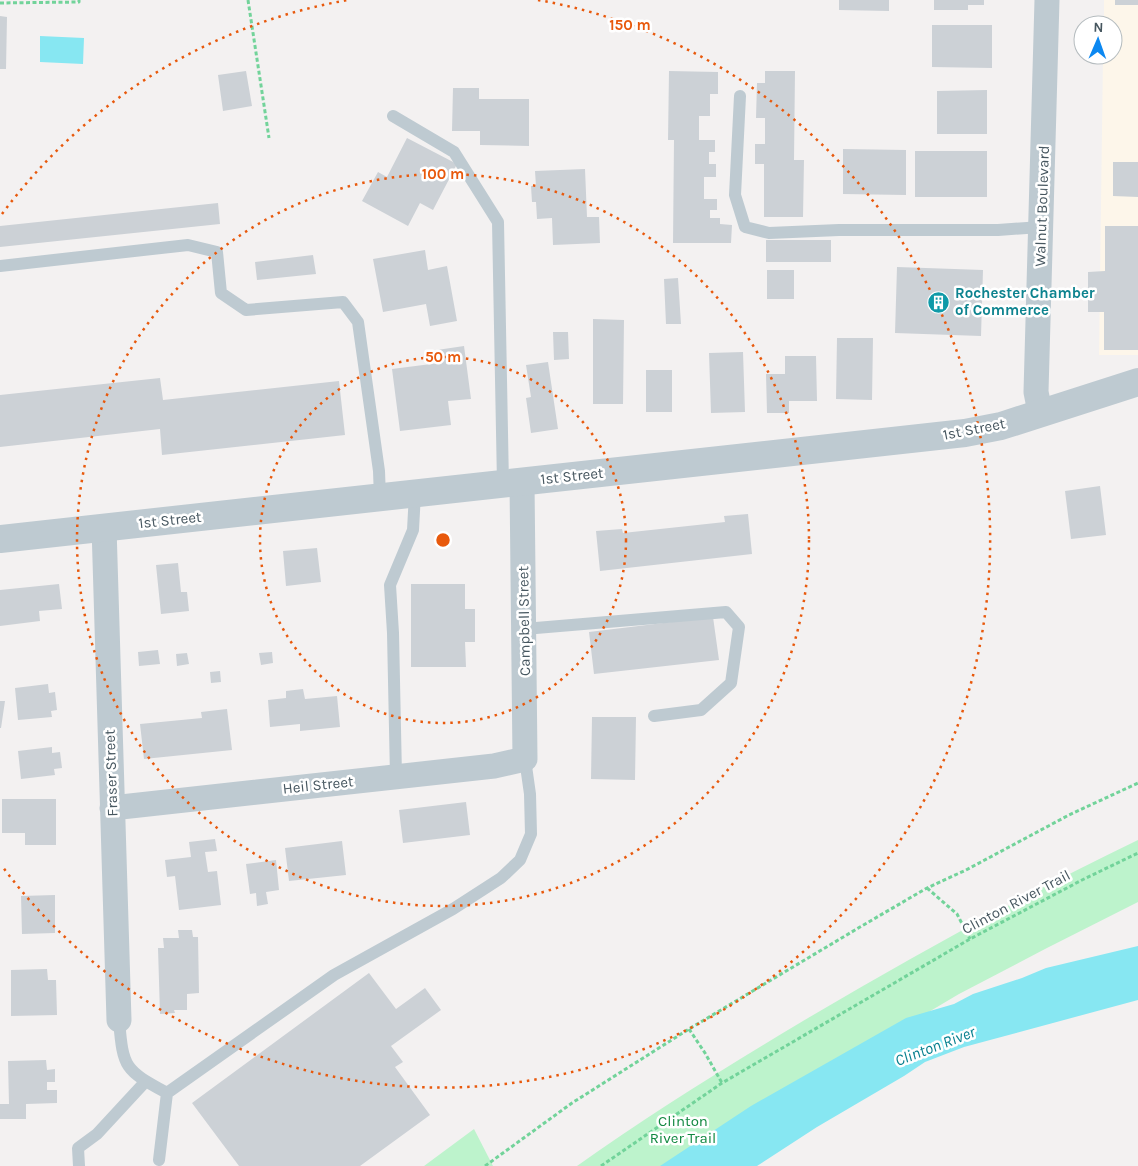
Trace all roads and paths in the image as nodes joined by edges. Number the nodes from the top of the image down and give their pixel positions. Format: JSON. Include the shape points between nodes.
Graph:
{"nodes":[{"id":1,"x":79,"y":0,"type":"edge"},
{"id":2,"x":248,"y":0,"type":"edge"},
{"id":3,"x":1047,"y":0,"type":"edge"},
{"id":4,"x":0,"y":3,"type":"edge"},
{"id":5,"x":740,"y":96,"type":"dead end"},
{"id":6,"x":393,"y":116,"type":"dead end"},
{"id":7,"x":269,"y":138,"type":"dead end"},
{"id":8,"x":1041,"y":227,"type":"junction"},
{"id":9,"x":0,"y":266,"type":"edge"},
{"id":10,"x":1138,"y":382,"type":"edge"},
{"id":11,"x":1040,"y":412,"type":"junction"},
{"id":12,"x":513,"y":483,"type":"junction"},
{"id":13,"x":415,"y":494,"type":"junction"},
{"id":14,"x":380,"y":498,"type":"junction"},
{"id":15,"x":104,"y":527,"type":"junction"},
{"id":16,"x":0,"y":539,"type":"edge"},
{"id":17,"x":524,"y":629,"type":"junction"},
{"id":18,"x":654,"y":716,"type":"dead end"},
{"id":19,"x":525,"y":760,"type":"junction"},
{"id":20,"x":396,"y":776,"type":"junction"},
{"id":21,"x":1138,"y":783,"type":"edge"},
{"id":22,"x":112,"y":808,"type":"junction"},
{"id":23,"x":1138,"y":853,"type":"edge"},
{"id":24,"x":927,"y":888,"type":"junction"},
{"id":25,"x":970,"y":939,"type":"junction"},
{"id":26,"x":120,"y":1020,"type":"joint"},
{"id":27,"x":689,"y":1029,"type":"junction"},
{"id":28,"x":146,"y":1082,"type":"junction"},
{"id":29,"x":722,"y":1083,"type":"junction"},
{"id":30,"x":167,"y":1093,"type":"junction"},
{"id":31,"x":159,"y":1160,"type":"dead end"},
{"id":32,"x":79,"y":1166,"type":"edge"},
{"id":33,"x":485,"y":1166,"type":"edge"},
{"id":34,"x":601,"y":1166,"type":"edge"}],
"edges":[{"from":1,"to":4,"type":"path"},
{"from":2,"to":7,"type":"path"},
{"from":3,"to":8,"type":"street","name":"Walnut Boulevard"},
{"from":5,"to":8,"type":"lane","via":[[734,194],[745,227],[770,233]]},
{"from":6,"to":12,"type":"lane","via":[[454,152],[498,222]]},
{"from":8,"to":11,"type":"street","name":"Walnut Boulevard","via":[[1036,392]]},
{"from":9,"to":14,"type":"lane","via":[[188,245],[217,252],[221,293],[246,310],[343,302],[358,322]]},
{"from":10,"to":11,"type":"street","name":"1st Street"},
{"from":11,"to":12,"type":"street","name":"1st Street","via":[[1001,426],[965,433]]},
{"from":12,"to":13,"type":"street","name":"1st Street"},
{"from":12,"to":17,"type":"street","name":"Campbell Street"},
{"from":13,"to":14,"type":"street","name":"1st Street"},
{"from":13,"to":20,"type":"lane","via":[[413,530],[390,585]]},
{"from":14,"to":15,"type":"street","name":"1st Street"},
{"from":15,"to":16,"type":"street","name":"1st Street"},
{"from":15,"to":22,"type":"street","name":"Fraser Street"},
{"from":17,"to":18,"type":"lane","via":[[726,612],[739,627],[731,682],[701,710]]},
{"from":17,"to":19,"type":"street","name":"Campbell Street"},
{"from":19,"to":20,"type":"street","name":"Heil Street"},
{"from":19,"to":30,"type":"lane","via":[[531,834],[520,860],[501,878],[453,909],[334,975]]},
{"from":20,"to":22,"type":"street","name":"Heil Street"},
{"from":21,"to":24,"type":"path"},
{"from":22,"to":26,"type":"street","name":"Fraser Street"},
{"from":23,"to":25,"type":"path","name":"Clinton River Trail"},
{"from":24,"to":25,"type":"path","via":[[956,914]]},
{"from":24,"to":27,"type":"path"},
{"from":25,"to":29,"type":"path","name":"Clinton River Trail"},
{"from":26,"to":28,"type":"lane","via":[[125,1062]]},
{"from":27,"to":29,"type":"path"},
{"from":27,"to":33,"type":"path","via":[[572,1103]]},
{"from":28,"to":30,"type":"lane"},
{"from":28,"to":32,"type":"lane","via":[[97,1134],[78,1148]]},
{"from":29,"to":34,"type":"path","name":"Clinton River Trail"},
{"from":30,"to":31,"type":"lane"}]}
